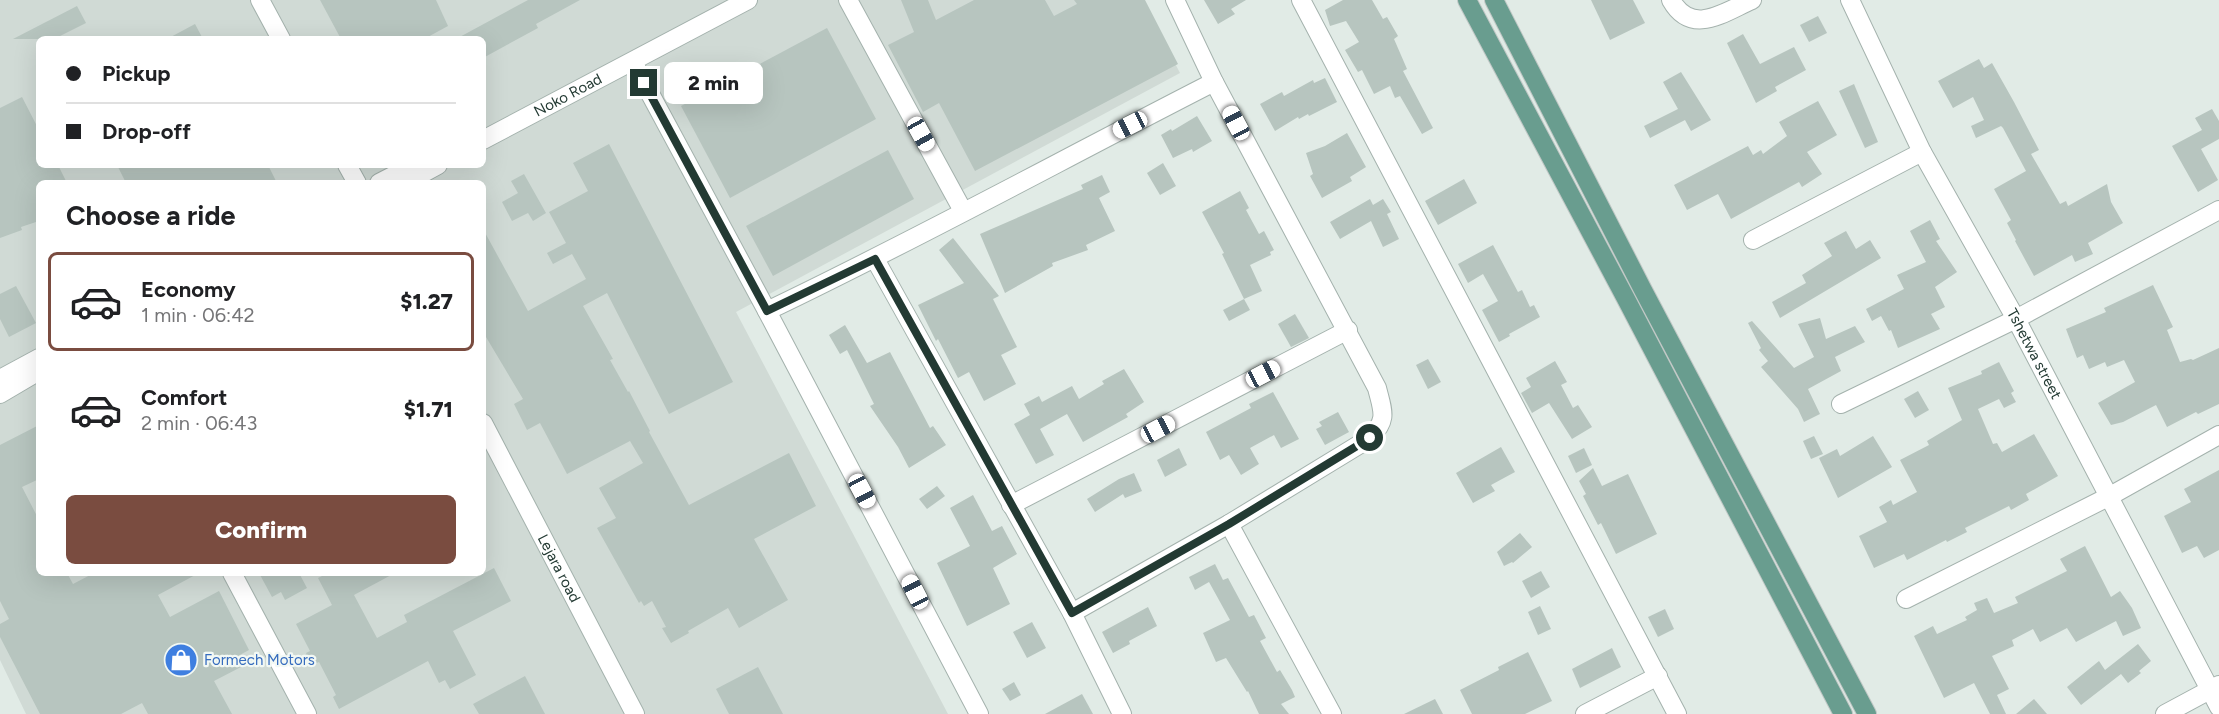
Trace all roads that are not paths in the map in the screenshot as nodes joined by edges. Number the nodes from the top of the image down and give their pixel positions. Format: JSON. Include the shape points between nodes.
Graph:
{"nodes":[{"id":1,"x":260,"y":0,"type":"edge"},
{"id":2,"x":726,"y":0,"type":"edge"},
{"id":3,"x":748,"y":0,"type":"edge"},
{"id":4,"x":848,"y":0,"type":"edge"},
{"id":5,"x":1176,"y":0,"type":"edge"},
{"id":6,"x":1301,"y":0,"type":"edge"},
{"id":7,"x":1467,"y":0,"type":"edge"},
{"id":8,"x":1494,"y":0,"type":"edge"},
{"id":9,"x":1671,"y":0,"type":"edge"},
{"id":10,"x":1752,"y":0,"type":"edge"},
{"id":11,"x":1850,"y":0,"type":"edge"},
{"id":12,"x":279,"y":36,"type":"edge"},
{"id":13,"x":633,"y":63,"type":"junction"},
{"id":14,"x":1214,"y":82,"type":"junction"},
{"id":15,"x":486,"y":127,"type":"edge"},
{"id":16,"x":486,"y":139,"type":"edge"},
{"id":17,"x":1922,"y":152,"type":"junction"},
{"id":18,"x":408,"y":168,"type":"edge"},
{"id":19,"x":432,"y":168,"type":"edge"},
{"id":20,"x":385,"y":180,"type":"edge"},
{"id":21,"x":410,"y":180,"type":"edge"},
{"id":22,"x":2219,"y":210,"type":"edge"},
{"id":23,"x":963,"y":211,"type":"junction"},
{"id":24,"x":1753,"y":240,"type":"dead end"},
{"id":25,"x":875,"y":259,"type":"junction"},
{"id":26,"x":767,"y":311,"type":"junction"},
{"id":27,"x":2016,"y":319,"type":"junction"},
{"id":28,"x":1348,"y":330,"type":"junction"},
{"id":29,"x":36,"y":360,"type":"edge"},
{"id":30,"x":36,"y":373,"type":"edge"},
{"id":31,"x":0,"y":379,"type":"edge"},
{"id":32,"x":0,"y":394,"type":"edge"},
{"id":33,"x":1841,"y":404,"type":"dead end"},
{"id":34,"x":486,"y":429,"type":"edge"},
{"id":35,"x":2219,"y":435,"type":"edge"},
{"id":36,"x":2110,"y":496,"type":"junction"},
{"id":37,"x":1011,"y":505,"type":"junction"},
{"id":38,"x":1229,"y":524,"type":"junction"},
{"id":39,"x":234,"y":576,"type":"edge"},
{"id":40,"x":1906,"y":599,"type":"dead end"},
{"id":41,"x":1072,"y":613,"type":"junction"},
{"id":42,"x":1658,"y":676,"type":"junction"},
{"id":43,"x":2215,"y":687,"type":"edge"},
{"id":44,"x":2219,"y":706,"type":"edge"},
{"id":45,"x":307,"y":714,"type":"edge"},
{"id":46,"x":635,"y":714,"type":"edge"},
{"id":47,"x":979,"y":714,"type":"edge"},
{"id":48,"x":1122,"y":714,"type":"edge"},
{"id":49,"x":1332,"y":714,"type":"edge"},
{"id":50,"x":1585,"y":714,"type":"edge"},
{"id":51,"x":1677,"y":714,"type":"edge"},
{"id":52,"x":1843,"y":714,"type":"edge"},
{"id":53,"x":1868,"y":714,"type":"edge"},
{"id":54,"x":2165,"y":714,"type":"edge"}],
"edges":[{"from":1,"to":12,"type":"street"},
{"from":2,"to":15,"type":"street"},
{"from":3,"to":13,"type":"street","name":"Noko Road"},
{"from":4,"to":23,"type":"street"},
{"from":5,"to":14,"type":"street"},
{"from":6,"to":42,"type":"street"},
{"from":7,"to":52,"type":"main road"},
{"from":8,"to":53,"type":"main road"},
{"from":9,"to":10,"type":"street","via":[[1686,16],[1701,20]]},
{"from":11,"to":17,"type":"street","name":"Tshetwa street"},
{"from":13,"to":16,"type":"street","name":"Noko Road"},
{"from":13,"to":26,"type":"street"},
{"from":14,"to":23,"type":"street"},
{"from":14,"to":28,"type":"street"},
{"from":17,"to":24,"type":"street"},
{"from":17,"to":27,"type":"street","name":"Tshetwa street"},
{"from":18,"to":20,"type":"street"},
{"from":19,"to":21,"type":"street"},
{"from":22,"to":27,"type":"street"},
{"from":23,"to":25,"type":"street"},
{"from":25,"to":26,"type":"street"},
{"from":25,"to":37,"type":"street"},
{"from":26,"to":47,"type":"street"},
{"from":27,"to":33,"type":"street"},
{"from":27,"to":36,"type":"street","name":"Tshetwa street"},
{"from":28,"to":37,"type":"street"},
{"from":28,"to":38,"type":"street","via":[[1377,388],[1382,426],[1370,438]]},
{"from":29,"to":31,"type":"street"},
{"from":30,"to":32,"type":"street"},
{"from":34,"to":46,"type":"street","name":"Lejara road"},
{"from":35,"to":36,"type":"street"},
{"from":36,"to":40,"type":"street"},
{"from":36,"to":43,"type":"street","name":"Tshetwa street"},
{"from":37,"to":41,"type":"street"},
{"from":38,"to":41,"type":"street"},
{"from":38,"to":49,"type":"street"},
{"from":39,"to":45,"type":"street"},
{"from":41,"to":48,"type":"street"},
{"from":42,"to":50,"type":"street"},
{"from":42,"to":51,"type":"street"},
{"from":43,"to":44,"type":"street","name":"Tshetwa street"},
{"from":43,"to":54,"type":"street"}]}
